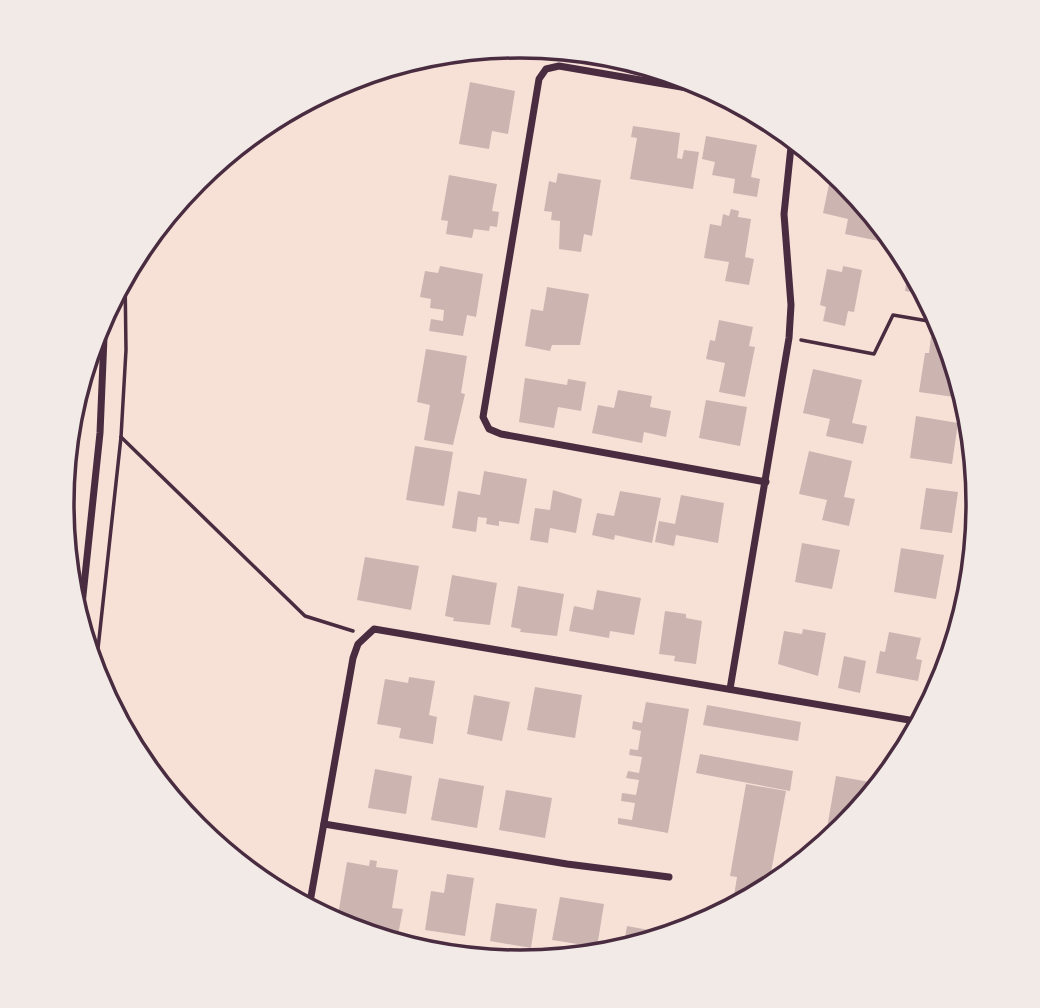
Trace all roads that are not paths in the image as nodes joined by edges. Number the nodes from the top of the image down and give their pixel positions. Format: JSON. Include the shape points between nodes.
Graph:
{"nodes":[{"id":1,"x":676,"y":86,"type":"edge"},
{"id":2,"x":791,"y":149,"type":"edge"},
{"id":3,"x":104,"y":344,"type":"edge"},
{"id":4,"x":766,"y":482,"type":"junction"},
{"id":5,"x":83,"y":595,"type":"edge"},
{"id":6,"x":730,"y":689,"type":"junction"},
{"id":7,"x":910,"y":720,"type":"edge"},
{"id":8,"x":324,"y":824,"type":"junction"},
{"id":9,"x":669,"y":877,"type":"dead end"},
{"id":10,"x":311,"y":897,"type":"edge"}],
"edges":[{"from":1,"to":4,"type":"street","via":[[559,66],[546,69],[539,79],[483,417],[489,429],[501,435]]},
{"from":2,"to":4,"type":"street","via":[[784,214],[789,338]]},
{"from":3,"to":5,"type":"street","via":[[100,433]]},
{"from":4,"to":6,"type":"street"},
{"from":6,"to":7,"type":"street"},
{"from":6,"to":8,"type":"street","via":[[374,629],[365,635],[353,658]]},
{"from":8,"to":9,"type":"street"},
{"from":8,"to":10,"type":"street"}]}
